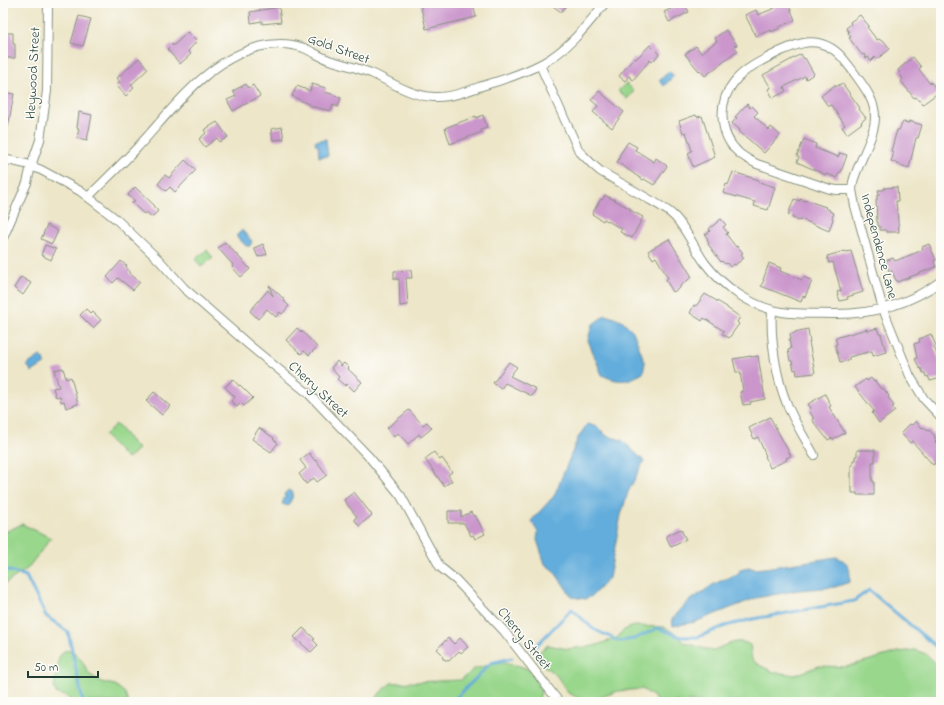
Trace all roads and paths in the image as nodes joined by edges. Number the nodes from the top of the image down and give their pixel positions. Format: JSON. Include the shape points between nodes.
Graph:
{"nodes":[{"id":1,"x":48,"y":3,"type":"edge"},
{"id":2,"x":605,"y":3,"type":"edge"},
{"id":3,"x":540,"y":65,"type":"junction"},
{"id":4,"x":3,"y":159,"type":"edge"},
{"id":5,"x":31,"y":166,"type":"junction"},
{"id":6,"x":852,"y":190,"type":"junction"},
{"id":7,"x":88,"y":197,"type":"junction"},
{"id":8,"x":3,"y":238,"type":"edge"},
{"id":9,"x":941,"y":280,"type":"edge"},
{"id":10,"x":883,"y":309,"type":"junction"},
{"id":11,"x":772,"y":310,"type":"junction"},
{"id":12,"x":941,"y":417,"type":"edge"},
{"id":13,"x":814,"y":455,"type":"dead end"},
{"id":14,"x":559,"y":702,"type":"edge"}],
"edges":[{"from":1,"to":5,"type":"street","name":"Heywood Street","via":[[45,107],[39,144]]},
{"from":2,"to":3,"type":"street","name":"Gold Street","via":[[565,48]]},
{"from":3,"to":7,"type":"street","name":"Gold Street","via":[[466,91],[434,97],[403,89],[371,73],[303,48],[281,44],[257,47],[227,60],[191,87],[136,149]]},
{"from":3,"to":11,"type":"street","via":[[579,151],[600,171],[669,212],[681,224],[704,262],[726,284],[741,296]]},
{"from":4,"to":5,"type":"street","name":"Cherry Street"},
{"from":5,"to":7,"type":"street","name":"Cherry Street"},
{"from":5,"to":8,"type":"street","name":"Heywood Street","via":[[27,183]]},
{"from":6,"to":6,"type":"street","name":"Independence Lane","via":[[875,116],[870,96],[839,53],[822,44],[795,45],[742,74],[726,92],[722,114],[727,135],[739,153],[757,164],[825,187]]},
{"from":6,"to":10,"type":"street","name":"Independence Lane"},
{"from":7,"to":14,"type":"street","name":"Cherry Street","via":[[129,231],[184,288],[309,394],[370,458],[407,506],[440,567],[456,580],[498,625]]},
{"from":9,"to":10,"type":"street","via":[[922,294]]},
{"from":10,"to":11,"type":"street","via":[[844,314]]},
{"from":10,"to":12,"type":"street","name":"Independence Lane","via":[[910,376],[924,399]]},
{"from":11,"to":13,"type":"street","via":[[772,336],[781,389]]}]}
